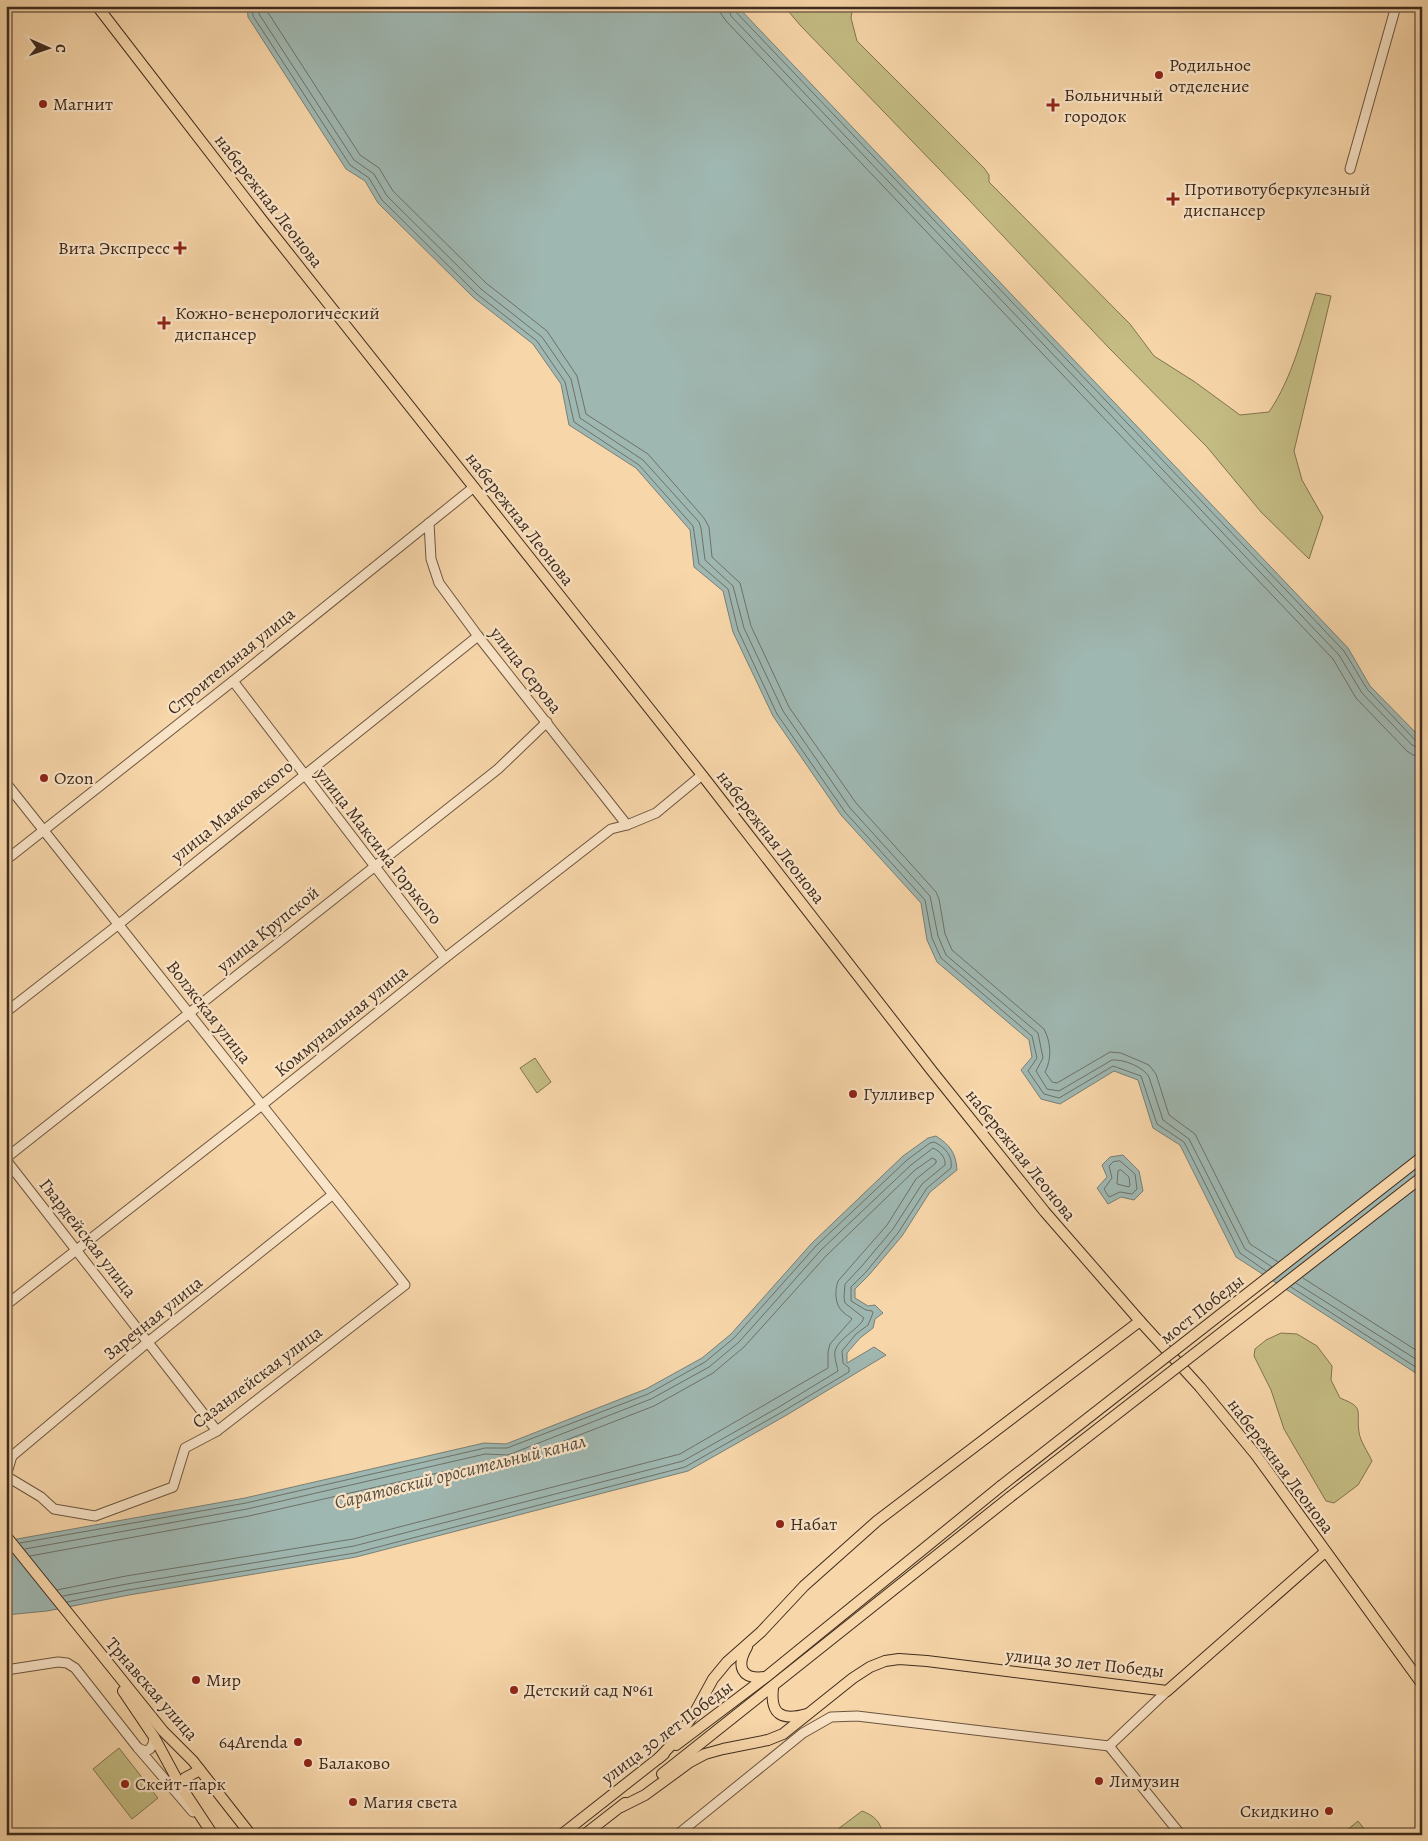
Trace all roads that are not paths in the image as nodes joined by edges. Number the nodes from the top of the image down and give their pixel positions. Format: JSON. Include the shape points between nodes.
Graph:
{"nodes":[{"id":1,"x":97,"y":6,"type":"edge"},
{"id":2,"x":1396,"y":6,"type":"edge"},
{"id":3,"x":1350,"y":169,"type":"dead end"},
{"id":4,"x":474,"y":487,"type":"junction"},
{"id":5,"x":428,"y":523,"type":"junction"},
{"id":6,"x":478,"y":636,"type":"junction"},
{"id":7,"x":233,"y":681,"type":"junction"},
{"id":8,"x":547,"y":722,"type":"junction"},
{"id":9,"x":304,"y":775,"type":"junction"},
{"id":10,"x":702,"y":775,"type":"junction"},
{"id":11,"x":6,"y":783,"type":"edge"},
{"id":12,"x":627,"y":825,"type":"junction"},
{"id":13,"x":45,"y":830,"type":"junction"},
{"id":14,"x":6,"y":860,"type":"edge"},
{"id":15,"x":374,"y":866,"type":"junction"},
{"id":16,"x":119,"y":924,"type":"junction"},
{"id":17,"x":445,"y":958,"type":"junction"},
{"id":18,"x":6,"y":1012,"type":"edge"},
{"id":19,"x":190,"y":1013,"type":"junction"},
{"id":20,"x":262,"y":1105,"type":"junction"},
{"id":21,"x":1422,"y":1158,"type":"edge"},
{"id":22,"x":6,"y":1159,"type":"edge"},
{"id":23,"x":1422,"y":1177,"type":"edge"},
{"id":24,"x":332,"y":1195,"type":"junction"},
{"id":25,"x":76,"y":1250,"type":"junction"},
{"id":26,"x":405,"y":1285,"type":"joint"},
{"id":27,"x":6,"y":1305,"type":"edge"},
{"id":28,"x":1140,"y":1321,"type":"junction"},
{"id":29,"x":148,"y":1342,"type":"junction"},
{"id":30,"x":217,"y":1431,"type":"junction"},
{"id":31,"x":6,"y":1476,"type":"edge"},
{"id":32,"x":1001,"y":1486,"type":"joint"},
{"id":33,"x":6,"y":1536,"type":"edge"},
{"id":34,"x":1325,"y":1552,"type":"junction"},
{"id":35,"x":750,"y":1642,"type":"junction"},
{"id":36,"x":92,"y":1644,"type":"junction"},
{"id":37,"x":6,"y":1670,"type":"edge"},
{"id":38,"x":766,"y":1677,"type":"junction"},
{"id":39,"x":1422,"y":1684,"type":"edge"},
{"id":40,"x":772,"y":1688,"type":"junction"},
{"id":41,"x":1167,"y":1691,"type":"junction"},
{"id":42,"x":808,"y":1713,"type":"junction"},
{"id":43,"x":154,"y":1737,"type":"junction"},
{"id":44,"x":1109,"y":1746,"type":"junction"},
{"id":45,"x":138,"y":1748,"type":"junction"},
{"id":46,"x":659,"y":1758,"type":"junction"},
{"id":47,"x":200,"y":1770,"type":"junction"},
{"id":48,"x":180,"y":1785,"type":"junction"},
{"id":49,"x":621,"y":1806,"type":"junction"},
{"id":50,"x":211,"y":1833,"type":"edge"},
{"id":51,"x":251,"y":1835,"type":"edge"},
{"id":52,"x":561,"y":1835,"type":"edge"},
{"id":53,"x":584,"y":1835,"type":"edge"},
{"id":54,"x":676,"y":1835,"type":"edge"},
{"id":55,"x":1181,"y":1835,"type":"edge"}],
"edges":[{"from":1,"to":4,"type":"main road","name":"набережная Леонова"},
{"from":2,"to":3,"type":"street"},
{"from":4,"to":5,"type":"street","name":"Строительная улица"},
{"from":4,"to":10,"type":"main road","name":"набережная Леонова"},
{"from":5,"to":6,"type":"street","name":"улица Серова","via":[[431,559],[440,584]]},
{"from":5,"to":7,"type":"street","name":"Строительная улица"},
{"from":6,"to":8,"type":"street","name":"улица Серова"},
{"from":6,"to":9,"type":"street","name":"улица Маяковского"},
{"from":7,"to":9,"type":"street","name":"улица Максима Горького"},
{"from":7,"to":13,"type":"street","name":"Строительная улица"},
{"from":8,"to":12,"type":"street","name":"улица Серова"},
{"from":8,"to":15,"type":"street","name":"улица Крупской","via":[[498,769]]},
{"from":9,"to":15,"type":"street","name":"улица Максима Горького"},
{"from":9,"to":16,"type":"street","name":"улица Маяковского"},
{"from":10,"to":12,"type":"street","name":"Коммунальная улица","via":[[656,812]]},
{"from":10,"to":28,"type":"main road","name":"набережная Леонова","via":[[1045,1212]]},
{"from":11,"to":13,"type":"street","name":"Волжская улица"},
{"from":12,"to":17,"type":"street","name":"Коммунальная улица","via":[[611,829]]},
{"from":13,"to":14,"type":"street","name":"Строительная улица"},
{"from":13,"to":16,"type":"street","name":"Волжская улица"},
{"from":15,"to":17,"type":"street","name":"улица Максима Горького"},
{"from":15,"to":19,"type":"street","name":"улица Крупской"},
{"from":16,"to":18,"type":"street","name":"улица Маяковского"},
{"from":16,"to":19,"type":"street","name":"Волжская улица"},
{"from":17,"to":20,"type":"street","name":"Коммунальная улица"},
{"from":19,"to":20,"type":"street","name":"Волжская улица"},
{"from":19,"to":22,"type":"street","name":"улица Крупской"},
{"from":20,"to":24,"type":"street","name":"Волжская улица"},
{"from":20,"to":25,"type":"street","name":"Коммунальная улица"},
{"from":21,"to":32,"type":"main road","name":"мост Победы","bridge":true},
{"from":22,"to":25,"type":"street","name":"Гвардейская улица"},
{"from":23,"to":40,"type":"main road","bridge":true,"via":[[1010,1497]]},
{"from":24,"to":26,"type":"street","name":"Волжская улица"},
{"from":24,"to":29,"type":"street","name":"Заречная улица"},
{"from":25,"to":27,"type":"street","name":"Коммунальная улица"},
{"from":25,"to":29,"type":"street","name":"Гвардейская улица"},
{"from":26,"to":30,"type":"street","name":"Сазанлейская улица"},
{"from":28,"to":34,"type":"main road","name":"набережная Леонова","via":[[1256,1455]]},
{"from":28,"to":35,"type":"main road","via":[[877,1521],[804,1586]]},
{"from":29,"to":30,"type":"street","name":"Гвардейская улица"},
{"from":29,"to":31,"type":"street","name":"Заречная улица","via":[[12,1456]]},
{"from":30,"to":31,"type":"street","name":"Сазанлейская улица","via":[[185,1448],[173,1487],[95,1516],[54,1509]]},
{"from":32,"to":38,"type":"main road","name":"улица 30 лет Победы"},
{"from":33,"to":36,"type":"main road"},
{"from":34,"to":39,"type":"main road","name":"набережная Леонова"},
{"from":34,"to":41,"type":"main road","name":"улица 30 лет Победы"},
{"from":35,"to":38,"type":"main road","via":[[742,1654],[741,1668],[749,1677]]},
{"from":35,"to":46,"type":"main road","via":[[713,1679],[677,1739]]},
{"from":36,"to":43,"type":"main road","name":"Трнавская улица"},
{"from":36,"to":47,"type":"main road","name":"Трнавская улица","via":[[163,1731]]},
{"from":37,"to":45,"type":"street","via":[[68,1663]]},
{"from":38,"to":46,"type":"main road","name":"улица 30 лет Победы"},
{"from":40,"to":42,"type":"main road","via":[[776,1712],[789,1717]]},
{"from":40,"to":49,"type":"main road"},
{"from":41,"to":42,"type":"main road","name":"улица 30 лет Победы","via":[[899,1659],[870,1667]]},
{"from":41,"to":44,"type":"street"},
{"from":42,"to":49,"type":"main road","name":"улица 30 лет Победы","via":[[783,1734],[768,1740],[705,1754],[645,1795]]},
{"from":43,"to":45,"type":"street","via":[[150,1749]]},
{"from":43,"to":48,"type":"main road","name":"Трнавская улица"},
{"from":44,"to":54,"type":"street","via":[[857,1716],[831,1717],[802,1733]]},
{"from":44,"to":55,"type":"street"},
{"from":45,"to":50,"type":"street"},
{"from":46,"to":52,"type":"main road","name":"улица 30 лет Победы"},
{"from":47,"to":48,"type":"main road","via":[[185,1778]]},
{"from":47,"to":51,"type":"main road","name":"Трнавская улица"},
{"from":48,"to":50,"type":"main road","name":"Трнавская улица"},
{"from":49,"to":53,"type":"main road"}]}
